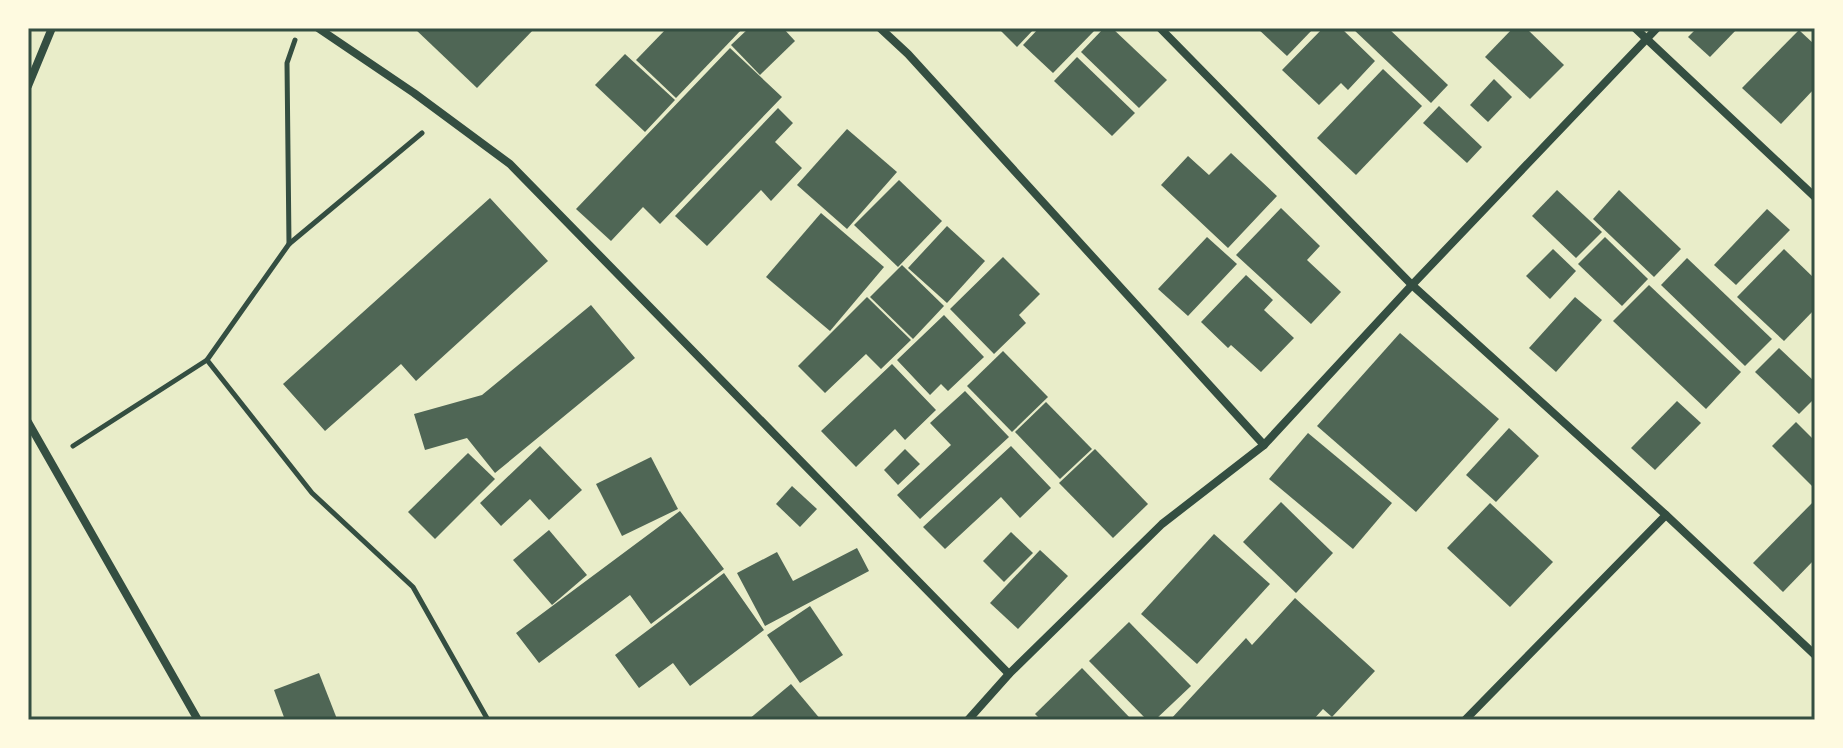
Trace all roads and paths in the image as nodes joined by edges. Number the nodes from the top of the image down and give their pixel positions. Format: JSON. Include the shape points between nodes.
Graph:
{"nodes":[{"id":1,"x":52,"y":28,"type":"edge"},
{"id":2,"x":299,"y":28,"type":"edge"},
{"id":3,"x":318,"y":28,"type":"edge"},
{"id":4,"x":880,"y":28,"type":"edge"},
{"id":5,"x":1160,"y":28,"type":"edge"},
{"id":6,"x":1635,"y":28,"type":"edge"},
{"id":7,"x":1657,"y":28,"type":"edge"},
{"id":8,"x":1646,"y":39,"type":"junction"},
{"id":9,"x":28,"y":86,"type":"edge"},
{"id":10,"x":441,"y":113,"type":"junction"},
{"id":11,"x":1815,"y":197,"type":"edge"},
{"id":12,"x":289,"y":244,"type":"junction"},
{"id":13,"x":1412,"y":285,"type":"junction"},
{"id":14,"x":207,"y":360,"type":"junction"},
{"id":15,"x":28,"y":422,"type":"edge"},
{"id":16,"x":1264,"y":445,"type":"junction"},
{"id":17,"x":50,"y":461,"type":"junction"},
{"id":18,"x":1666,"y":515,"type":"junction"},
{"id":19,"x":1815,"y":655,"type":"edge"},
{"id":20,"x":1009,"y":674,"type":"junction"},
{"id":21,"x":198,"y":720,"type":"edge"},
{"id":22,"x":488,"y":720,"type":"edge"},
{"id":23,"x":968,"y":720,"type":"edge"},
{"id":24,"x":1465,"y":720,"type":"edge"}],
"edges":[{"from":1,"to":9,"type":"street"},
{"from":2,"to":12,"type":"path","via":[[287,63]]},
{"from":3,"to":10,"type":"street"},
{"from":4,"to":16,"type":"street"},
{"from":5,"to":13,"type":"street"},
{"from":6,"to":8,"type":"street"},
{"from":7,"to":8,"type":"street"},
{"from":8,"to":11,"type":"street"},
{"from":8,"to":13,"type":"street"},
{"from":10,"to":12,"type":"path"},
{"from":10,"to":20,"type":"street","via":[[510,164]]},
{"from":12,"to":14,"type":"path"},
{"from":13,"to":16,"type":"street"},
{"from":13,"to":18,"type":"street"},
{"from":14,"to":17,"type":"path"},
{"from":14,"to":22,"type":"path","via":[[312,493],[413,587]]},
{"from":15,"to":17,"type":"street"},
{"from":16,"to":20,"type":"street","via":[[1162,524]]},
{"from":17,"to":21,"type":"street"},
{"from":18,"to":19,"type":"street"},
{"from":18,"to":24,"type":"street"},
{"from":20,"to":23,"type":"street"}]}
